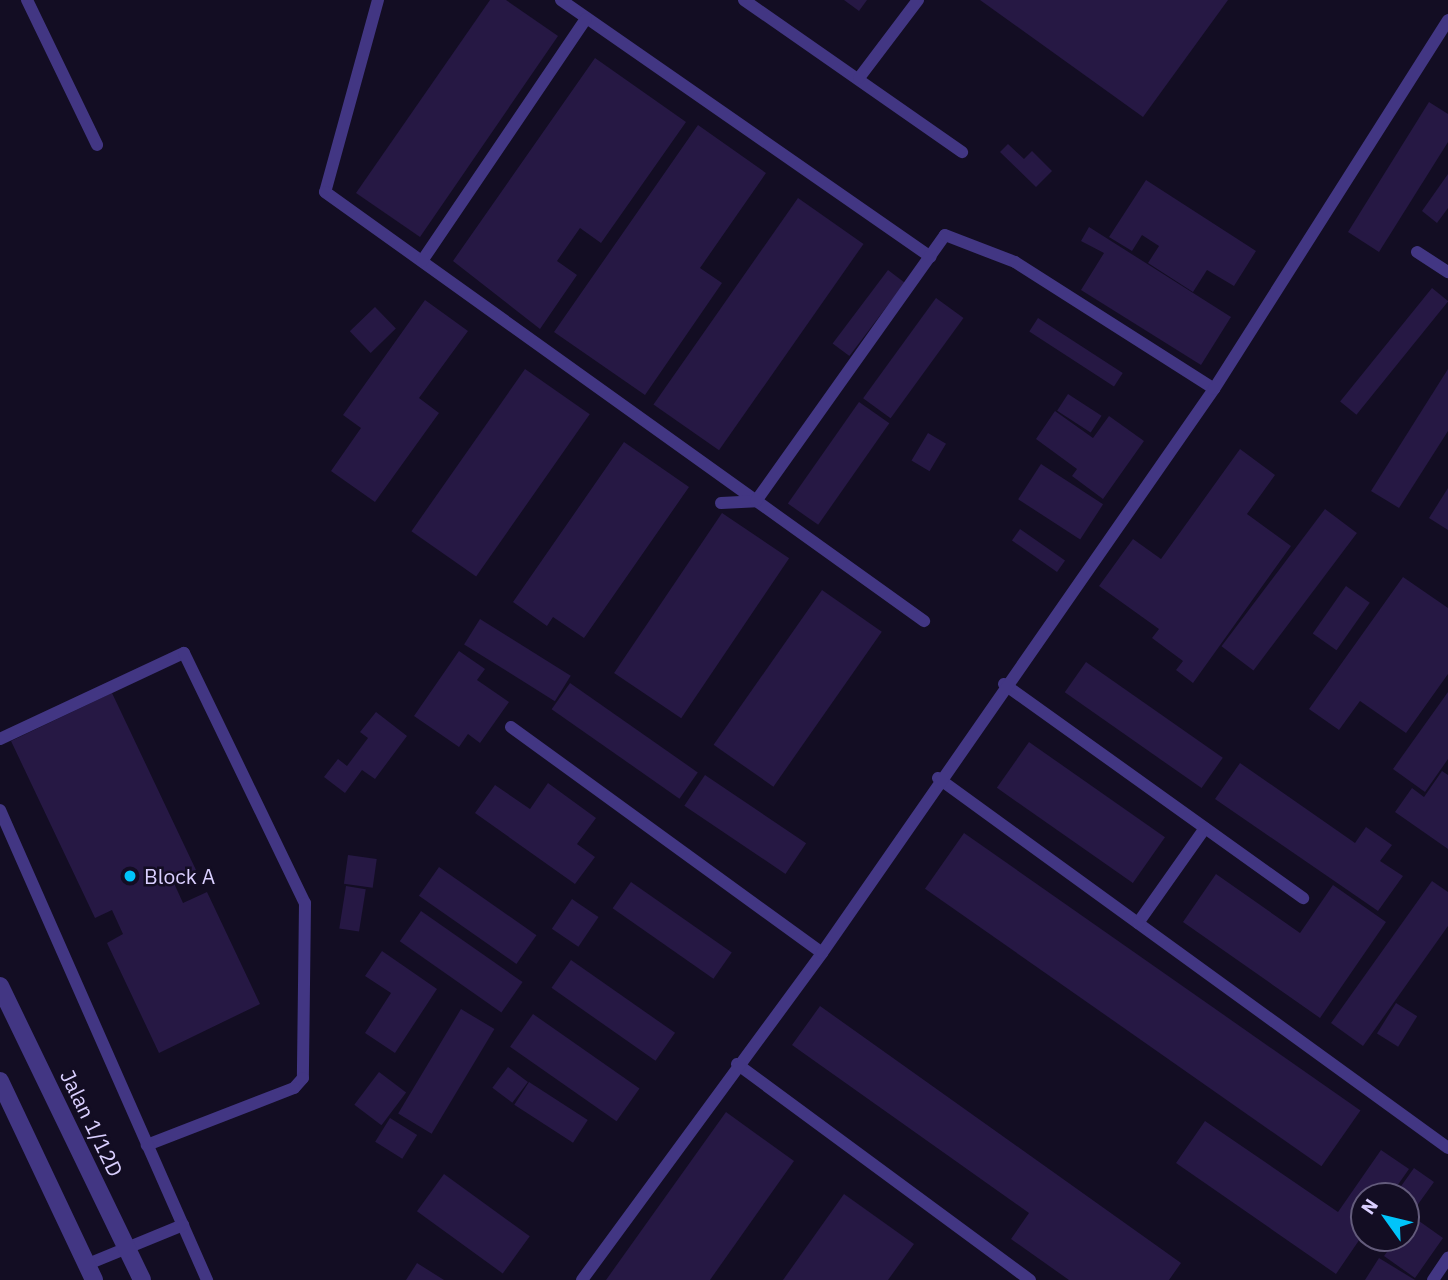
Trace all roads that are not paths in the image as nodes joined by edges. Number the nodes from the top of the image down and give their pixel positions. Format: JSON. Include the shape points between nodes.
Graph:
{"nodes":[{"id":1,"x":27,"y":0,"type":"edge"},
{"id":2,"x":378,"y":0,"type":"edge"},
{"id":3,"x":561,"y":0,"type":"edge"},
{"id":4,"x":744,"y":0,"type":"edge"},
{"id":5,"x":918,"y":0,"type":"edge"},
{"id":6,"x":586,"y":19,"type":"junction"},
{"id":7,"x":1448,"y":20,"type":"edge"},
{"id":8,"x":859,"y":78,"type":"junction"},
{"id":9,"x":97,"y":145,"type":"dead end"},
{"id":10,"x":962,"y":152,"type":"dead end"},
{"id":11,"x":1417,"y":252,"type":"dead end"},
{"id":12,"x":930,"y":257,"type":"junction"},
{"id":13,"x":422,"y":261,"type":"junction"},
{"id":14,"x":1448,"y":272,"type":"edge"},
{"id":15,"x":1213,"y":388,"type":"junction"},
{"id":16,"x":756,"y":501,"type":"junction"},
{"id":17,"x":721,"y":503,"type":"dead end"},
{"id":18,"x":924,"y":621,"type":"dead end"},
{"id":19,"x":1004,"y":684,"type":"junction"},
{"id":20,"x":511,"y":727,"type":"dead end"},
{"id":21,"x":0,"y":739,"type":"edge"},
{"id":22,"x":938,"y":778,"type":"junction"},
{"id":23,"x":0,"y":810,"type":"edge"},
{"id":24,"x":1205,"y":828,"type":"junction"},
{"id":25,"x":1303,"y":898,"type":"dead end"},
{"id":26,"x":1138,"y":923,"type":"junction"},
{"id":27,"x":822,"y":953,"type":"junction"},
{"id":28,"x":0,"y":986,"type":"edge"},
{"id":29,"x":737,"y":1064,"type":"junction"},
{"id":30,"x":0,"y":1081,"type":"edge"},
{"id":31,"x":147,"y":1145,"type":"junction"},
{"id":32,"x":1448,"y":1148,"type":"edge"},
{"id":33,"x":183,"y":1225,"type":"junction"},
{"id":34,"x":126,"y":1246,"type":"junction"},
{"id":35,"x":1448,"y":1258,"type":"edge"},
{"id":36,"x":91,"y":1272,"type":"edge"},
{"id":37,"x":142,"y":1280,"type":"edge"},
{"id":38,"x":208,"y":1280,"type":"edge"},
{"id":39,"x":582,"y":1280,"type":"edge"},
{"id":40,"x":1030,"y":1280,"type":"edge"},
{"id":41,"x":1433,"y":1280,"type":"edge"}],
"edges":[{"from":1,"to":9,"type":"lane"},
{"from":2,"to":13,"type":"lane","via":[[325,192]]},
{"from":3,"to":6,"type":"lane"},
{"from":4,"to":8,"type":"lane"},
{"from":5,"to":8,"type":"lane"},
{"from":6,"to":12,"type":"lane"},
{"from":6,"to":13,"type":"lane"},
{"from":7,"to":15,"type":"lane"},
{"from":8,"to":10,"type":"lane"},
{"from":11,"to":14,"type":"lane"},
{"from":12,"to":15,"type":"lane","via":[[945,235],[1015,262]]},
{"from":12,"to":16,"type":"lane"},
{"from":13,"to":16,"type":"lane"},
{"from":15,"to":19,"type":"lane"},
{"from":16,"to":17,"type":"lane"},
{"from":16,"to":18,"type":"lane"},
{"from":19,"to":22,"type":"lane"},
{"from":19,"to":24,"type":"lane"},
{"from":20,"to":27,"type":"lane"},
{"from":21,"to":31,"type":"lane","via":[[184,653],[304,903],[303,1078],[294,1088]]},
{"from":22,"to":26,"type":"lane"},
{"from":22,"to":27,"type":"lane"},
{"from":23,"to":31,"type":"lane"},
{"from":24,"to":25,"type":"lane"},
{"from":24,"to":26,"type":"lane"},
{"from":26,"to":32,"type":"lane"},
{"from":27,"to":29,"type":"lane"},
{"from":28,"to":34,"type":"street","name":"Jalan 1/12D"},
{"from":29,"to":39,"type":"lane"},
{"from":29,"to":40,"type":"lane"},
{"from":30,"to":36,"type":"street"},
{"from":31,"to":33,"type":"lane"},
{"from":33,"to":34,"type":"lane"},
{"from":33,"to":38,"type":"lane"},
{"from":34,"to":36,"type":"lane"},
{"from":34,"to":37,"type":"street","name":"Jalan 1/12D"},
{"from":35,"to":41,"type":"lane"}]}
